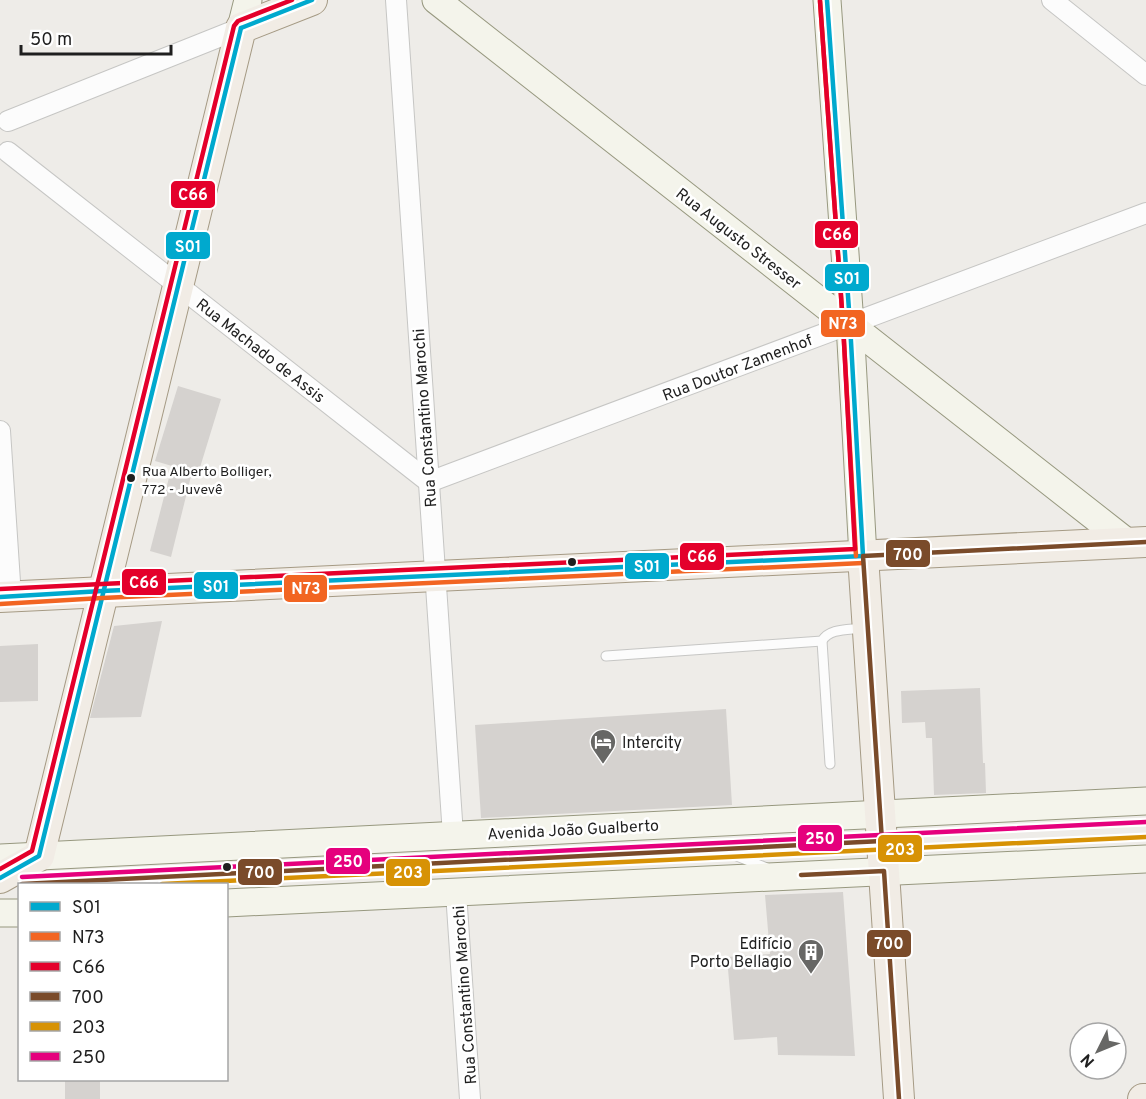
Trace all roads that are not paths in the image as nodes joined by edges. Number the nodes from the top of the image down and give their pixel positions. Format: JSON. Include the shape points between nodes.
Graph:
{"nodes":[{"id":1,"x":312,"y":0,"type":"edge"},
{"id":2,"x":396,"y":0,"type":"edge"},
{"id":3,"x":436,"y":0,"type":"edge"},
{"id":4,"x":827,"y":0,"type":"edge"},
{"id":5,"x":1052,"y":0,"type":"edge"},
{"id":6,"x":266,"y":8,"type":"edge"},
{"id":7,"x":244,"y":14,"type":"edge"},
{"id":8,"x":1146,"y":75,"type":"edge"},
{"id":9,"x":4,"y":116,"type":"edge"},
{"id":10,"x":4,"y":157,"type":"edge"},
{"id":11,"x":1146,"y":213,"type":"edge"},
{"id":12,"x":178,"y":285,"type":"junction"},
{"id":13,"x":850,"y":324,"type":"junction"},
{"id":14,"x":0,"y":431,"type":"edge"},
{"id":15,"x":429,"y":482,"type":"junction"},
{"id":16,"x":1137,"y":542,"type":"edge"},
{"id":17,"x":863,"y":556,"type":"junction"},
{"id":18,"x":435,"y":577,"type":"junction"},
{"id":19,"x":102,"y":591,"type":"junction"},
{"id":20,"x":6,"y":597,"type":"edge"},
{"id":21,"x":868,"y":627,"type":"junction"},
{"id":22,"x":822,"y":641,"type":"junction"},
{"id":23,"x":606,"y":656,"type":"dead end"},
{"id":24,"x":830,"y":764,"type":"dead end"},
{"id":25,"x":1146,"y":801,"type":"edge"},
{"id":26,"x":880,"y":814,"type":"junction"},
{"id":27,"x":453,"y":835,"type":"junction"},
{"id":28,"x":719,"y":849,"type":"dead end"},
{"id":29,"x":39,"y":856,"type":"junction"},
{"id":30,"x":0,"y":858,"type":"edge"},
{"id":31,"x":1146,"y":859,"type":"edge"},
{"id":32,"x":884,"y":871,"type":"junction"},
{"id":33,"x":786,"y":876,"type":"junction"},
{"id":34,"x":0,"y":878,"type":"edge"},
{"id":35,"x":456,"y":892,"type":"junction"},
{"id":36,"x":228,"y":903,"type":"edge"},
{"id":37,"x":18,"y":913,"type":"edge"},
{"id":38,"x":0,"y":914,"type":"edge"},
{"id":39,"x":470,"y":1099,"type":"edge"},
{"id":40,"x":899,"y":1099,"type":"edge"}],
"edges":[{"from":1,"to":6,"type":"main road"},
{"from":2,"to":15,"type":"street","name":"Rua Constantino Marochi"},
{"from":3,"to":13,"type":"street","name":"Rua Augusto Stresser"},
{"from":4,"to":13,"type":"street"},
{"from":5,"to":8,"type":"street"},
{"from":6,"to":7,"type":"main road"},
{"from":7,"to":9,"type":"street"},
{"from":7,"to":12,"type":"main road"},
{"from":9,"to":10,"type":"street","via":[[12,138]]},
{"from":10,"to":12,"type":"street","name":"Rua Machado de Assis"},
{"from":11,"to":13,"type":"street","name":"Rua Doutor Zamenhof"},
{"from":12,"to":15,"type":"street","name":"Rua Machado de Assis"},
{"from":12,"to":19,"type":"main road"},
{"from":13,"to":15,"type":"street","name":"Rua Doutor Zamenhof"},
{"from":13,"to":16,"type":"street","name":"Rua Augusto Stresser"},
{"from":13,"to":17,"type":"street"},
{"from":14,"to":20,"type":"street"},
{"from":15,"to":18,"type":"street","name":"Rua Constantino Marochi"},
{"from":16,"to":17,"type":"main road"},
{"from":17,"to":18,"type":"main road"},
{"from":17,"to":21,"type":"main road"},
{"from":18,"to":19,"type":"main road"},
{"from":18,"to":27,"type":"street","name":"Rua Constantino Marochi"},
{"from":19,"to":20,"type":"main road"},
{"from":19,"to":29,"type":"main road"},
{"from":21,"to":22,"type":"lane","via":[[825,634]]},
{"from":21,"to":26,"type":"main road"},
{"from":22,"to":23,"type":"lane"},
{"from":22,"to":24,"type":"lane"},
{"from":25,"to":26,"type":"street","name":"Avenida João Gualberto"},
{"from":26,"to":27,"type":"street","name":"Avenida João Gualberto"},
{"from":26,"to":32,"type":"main road"},
{"from":27,"to":29,"type":"street","name":"Avenida João Gualberto"},
{"from":28,"to":33,"type":"lane"},
{"from":29,"to":30,"type":"street","name":"Avenida João Gualberto"},
{"from":29,"to":34,"type":"main road"},
{"from":31,"to":32,"type":"street"},
{"from":32,"to":33,"type":"street"},
{"from":32,"to":40,"type":"main road"},
{"from":33,"to":35,"type":"street"},
{"from":35,"to":36,"type":"street"},
{"from":35,"to":39,"type":"street","name":"Rua Constantino Marochi"},
{"from":37,"to":38,"type":"street"}]}
